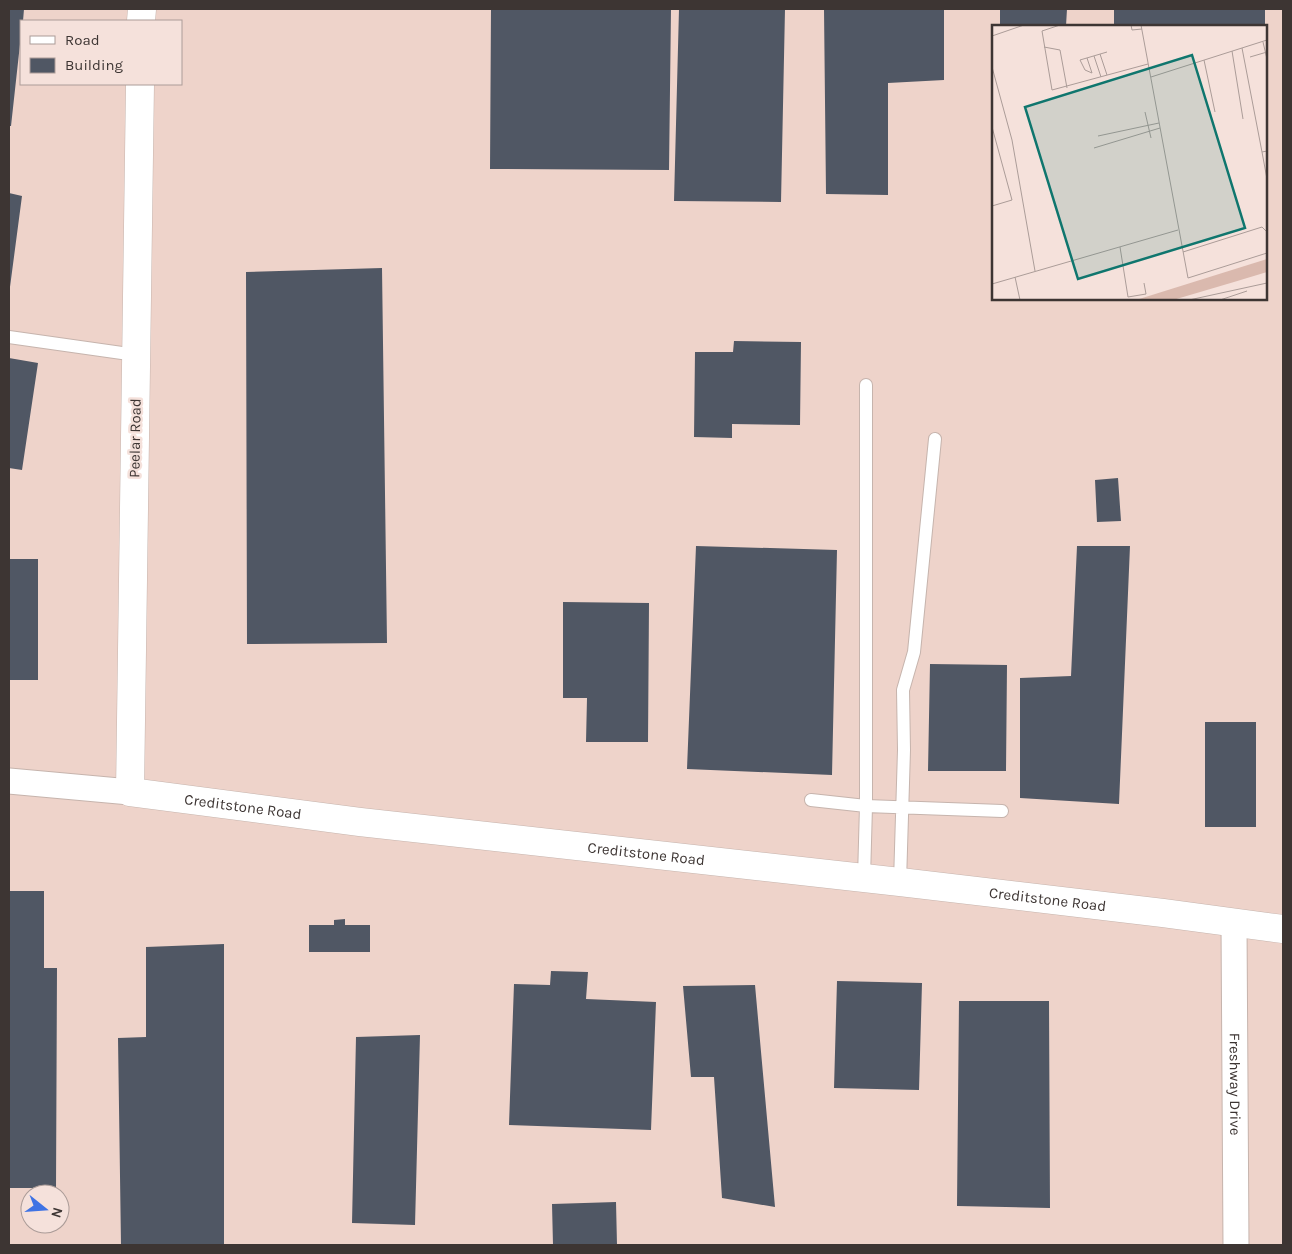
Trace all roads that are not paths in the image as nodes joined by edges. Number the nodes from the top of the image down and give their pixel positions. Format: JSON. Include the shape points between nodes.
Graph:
{"nodes":[{"id":1,"x":140,"y":85,"type":"edge"},
{"id":2,"x":9,"y":337,"type":"edge"},
{"id":3,"x":136,"y":355,"type":"junction"},
{"id":4,"x":866,"y":384,"type":"dead end"},
{"id":5,"x":936,"y":439,"type":"dead end"},
{"id":6,"x":9,"y":781,"type":"edge"},
{"id":7,"x":130,"y":792,"type":"junction"},
{"id":8,"x":811,"y":800,"type":"dead end"},
{"id":9,"x":866,"y":806,"type":"junction"},
{"id":10,"x":902,"y":808,"type":"junction"},
{"id":11,"x":1002,"y":811,"type":"dead end"},
{"id":12,"x":864,"y":878,"type":"junction"},
{"id":13,"x":900,"y":882,"type":"junction"},
{"id":14,"x":1234,"y":924,"type":"junction"},
{"id":15,"x":1283,"y":929,"type":"edge"},
{"id":16,"x":1236,"y":1245,"type":"edge"}],
"edges":[{"from":1,"to":3,"type":"street","name":"Peelar Road"},
{"from":2,"to":3,"type":"lane"},
{"from":3,"to":7,"type":"street","name":"Peelar Road"},
{"from":4,"to":9,"type":"lane"},
{"from":5,"to":10,"type":"lane","via":[[914,652],[904,690]]},
{"from":6,"to":7,"type":"street","name":"Creditstone Road"},
{"from":7,"to":12,"type":"street","name":"Creditstone Road","via":[[360,822]]},
{"from":8,"to":9,"type":"lane"},
{"from":9,"to":10,"type":"lane"},
{"from":9,"to":12,"type":"lane"},
{"from":10,"to":11,"type":"lane"},
{"from":10,"to":13,"type":"lane"},
{"from":12,"to":13,"type":"street","name":"Creditstone Road"},
{"from":13,"to":14,"type":"street","name":"Creditstone Road"},
{"from":14,"to":15,"type":"street","name":"Creditstone Road"},
{"from":14,"to":16,"type":"street","name":"Freshway Drive"}]}
